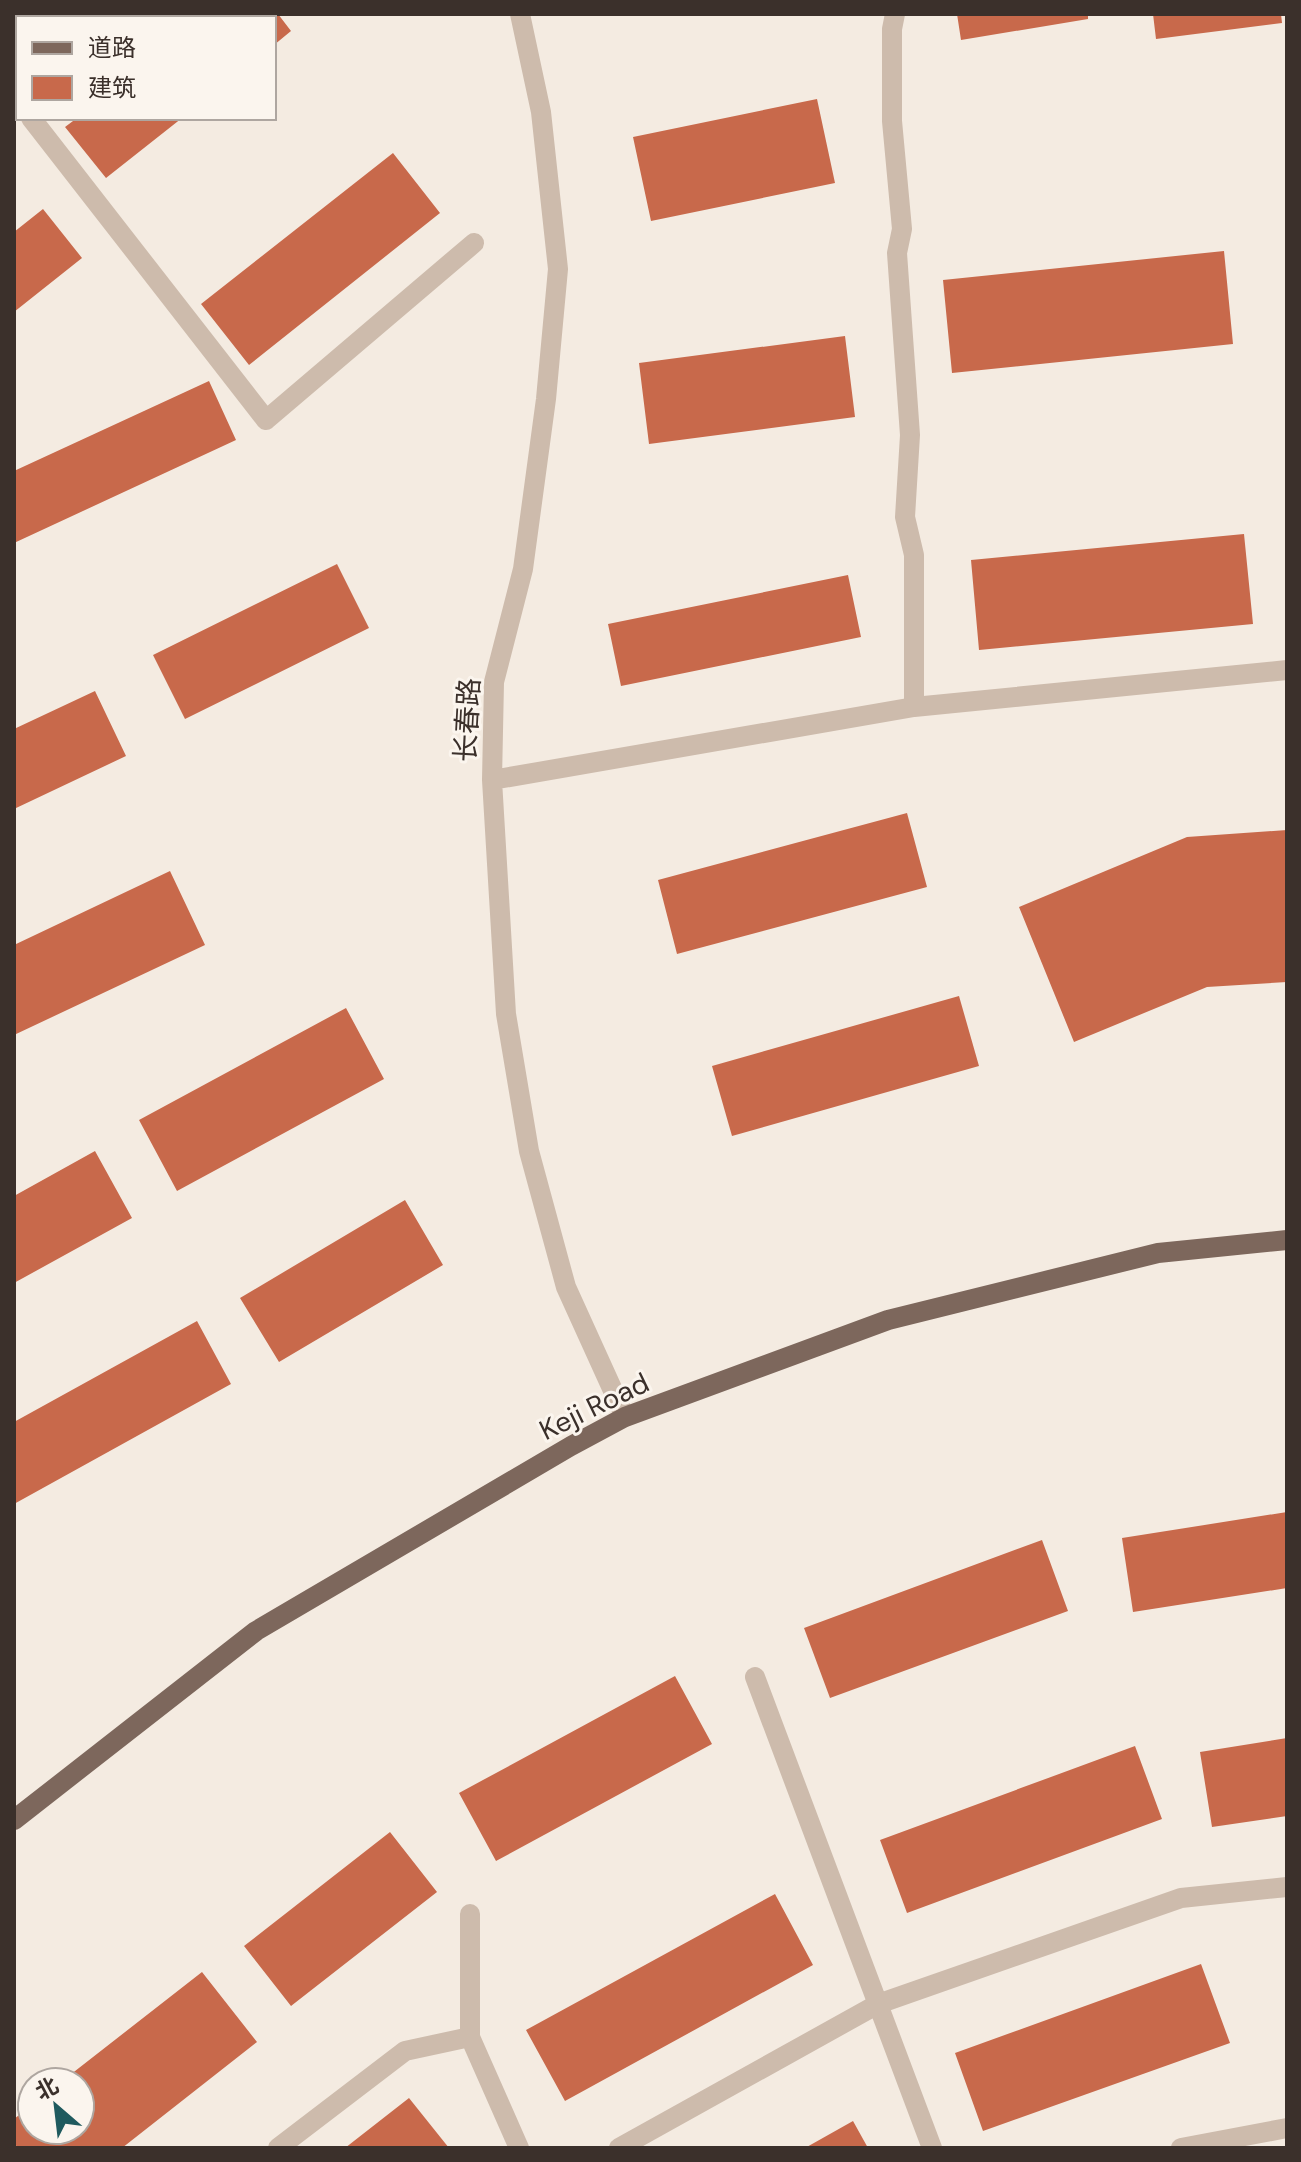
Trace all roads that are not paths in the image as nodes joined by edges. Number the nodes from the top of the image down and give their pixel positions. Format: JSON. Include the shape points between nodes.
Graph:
{"nodes":[{"id":1,"x":520,"y":14,"type":"edge"},
{"id":2,"x":895,"y":14,"type":"edge"},
{"id":3,"x":33,"y":120,"type":"edge"},
{"id":4,"x":474,"y":243,"type":"dead end"},
{"id":5,"x":1287,"y":670,"type":"edge"},
{"id":6,"x":914,"y":707,"type":"junction"},
{"id":7,"x":492,"y":780,"type":"junction"},
{"id":8,"x":1287,"y":1240,"type":"edge"},
{"id":9,"x":625,"y":1417,"type":"junction"},
{"id":10,"x":755,"y":1677,"type":"dead end"},
{"id":11,"x":14,"y":1820,"type":"edge"},
{"id":12,"x":1287,"y":1887,"type":"edge"},
{"id":13,"x":470,"y":1914,"type":"dead end"},
{"id":14,"x":878,"y":2004,"type":"junction"},
{"id":15,"x":470,"y":2037,"type":"junction"},
{"id":16,"x":1284,"y":2135,"type":"edge"},
{"id":17,"x":278,"y":2148,"type":"edge"},
{"id":18,"x":519,"y":2148,"type":"edge"},
{"id":19,"x":619,"y":2148,"type":"edge"},
{"id":20,"x":932,"y":2148,"type":"edge"},
{"id":21,"x":1181,"y":2148,"type":"edge"}],
"edges":[{"from":1,"to":7,"type":"street","name":"长春路","via":[[541,112],[558,269],[523,569],[494,682]]},
{"from":2,"to":6,"type":"street","via":[[892,121],[910,435],[905,517],[914,555]]},
{"from":3,"to":4,"type":"street","via":[[266,420]]},
{"from":5,"to":6,"type":"street"},
{"from":6,"to":7,"type":"street"},
{"from":7,"to":9,"type":"street","name":"长春路","via":[[506,1014],[529,1151],[566,1287]]},
{"from":8,"to":9,"type":"main road","name":"Keji Road","via":[[1158,1253],[888,1320]]},
{"from":9,"to":11,"type":"main road","name":"Keji Road","via":[[256,1631]]},
{"from":10,"to":14,"type":"street"},
{"from":12,"to":14,"type":"street","via":[[1181,1898]]},
{"from":13,"to":15,"type":"street"},
{"from":14,"to":19,"type":"street"},
{"from":14,"to":20,"type":"street"},
{"from":15,"to":17,"type":"street","via":[[405,2051]]},
{"from":15,"to":18,"type":"street"},
{"from":16,"to":21,"type":"street"}]}
